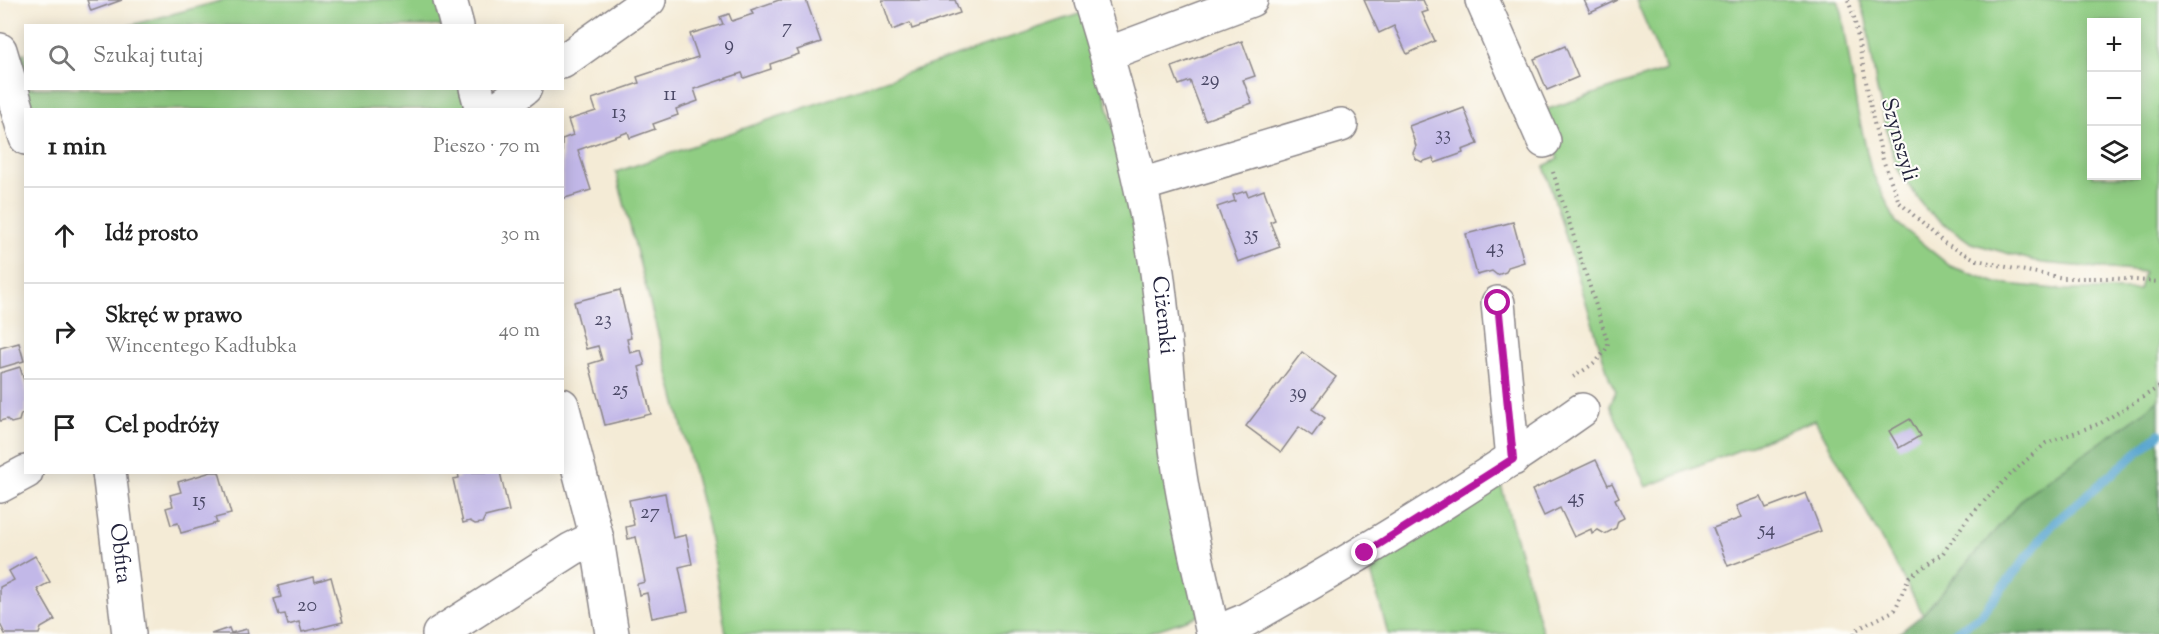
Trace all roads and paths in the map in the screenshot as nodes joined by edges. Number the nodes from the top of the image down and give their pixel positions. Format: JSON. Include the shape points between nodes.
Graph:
{"nodes":[{"id":1,"x":450,"y":0,"type":"edge"},
{"id":2,"x":649,"y":0,"type":"edge"},
{"id":3,"x":1089,"y":0,"type":"edge"},
{"id":4,"x":1251,"y":0,"type":"edge"},
{"id":5,"x":1482,"y":0,"type":"edge"},
{"id":6,"x":1848,"y":0,"type":"edge"},
{"id":7,"x":456,"y":24,"type":"edge"},
{"id":8,"x":0,"y":50,"type":"edge"},
{"id":9,"x":1107,"y":54,"type":"junction"},
{"id":10,"x":564,"y":61,"type":"edge"},
{"id":11,"x":477,"y":90,"type":"edge"},
{"id":12,"x":522,"y":90,"type":"edge"},
{"id":13,"x":481,"y":108,"type":"edge"},
{"id":14,"x":498,"y":108,"type":"edge"},
{"id":15,"x":1341,"y":125,"type":"dead end"},
{"id":16,"x":24,"y":131,"type":"edge"},
{"id":17,"x":1544,"y":141,"type":"joint"},
{"id":18,"x":1141,"y":185,"type":"junction"},
{"id":19,"x":2159,"y":282,"type":"edge"},
{"id":20,"x":1498,"y":303,"type":"dead end"},
{"id":21,"x":1571,"y":378,"type":"dead end"},
{"id":22,"x":2159,"y":387,"type":"edge"},
{"id":23,"x":1582,"y":410,"type":"dead end"},
{"id":24,"x":564,"y":413,"type":"edge"},
{"id":25,"x":1513,"y":459,"type":"junction"},
{"id":26,"x":24,"y":473,"type":"edge"},
{"id":27,"x":109,"y":474,"type":"edge"},
{"id":28,"x":0,"y":486,"type":"edge"},
{"id":29,"x":597,"y":539,"type":"junction"},
{"id":30,"x":1213,"y":632,"type":"edge"},
{"id":31,"x":129,"y":634,"type":"edge"},
{"id":32,"x":439,"y":634,"type":"edge"},
{"id":33,"x":612,"y":634,"type":"edge"},
{"id":34,"x":1854,"y":634,"type":"edge"}],
"edges":[{"from":1,"to":7,"type":"street"},
{"from":2,"to":10,"type":"street"},
{"from":3,"to":9,"type":"street","name":"Ciżemki"},
{"from":4,"to":9,"type":"street"},
{"from":5,"to":17,"type":"street"},
{"from":6,"to":19,"type":"path","name":"Szynszyli","via":[[1882,160],[1899,202],[1944,243],[1977,260],[2064,278]]},
{"from":8,"to":16,"type":"street"},
{"from":9,"to":18,"type":"street","name":"Ciżemki"},
{"from":11,"to":13,"type":"street"},
{"from":12,"to":14,"type":"street"},
{"from":15,"to":18,"type":"street"},
{"from":17,"to":21,"type":"path","via":[[1608,343],[1589,367]]},
{"from":18,"to":30,"type":"street","name":"Ciżemki","via":[[1156,267],[1180,478]]},
{"from":20,"to":25,"type":"street"},
{"from":22,"to":34,"type":"path","via":[[2102,423],[2046,443],[1968,518],[1943,553],[1909,577],[1895,610]]},
{"from":23,"to":25,"type":"street"},
{"from":24,"to":29,"type":"street"},
{"from":25,"to":30,"type":"street","via":[[1365,553],[1244,621]]},
{"from":26,"to":28,"type":"street"},
{"from":27,"to":31,"type":"street","name":"Obfita"},
{"from":29,"to":32,"type":"street","via":[[572,549]]},
{"from":29,"to":33,"type":"street"}]}
